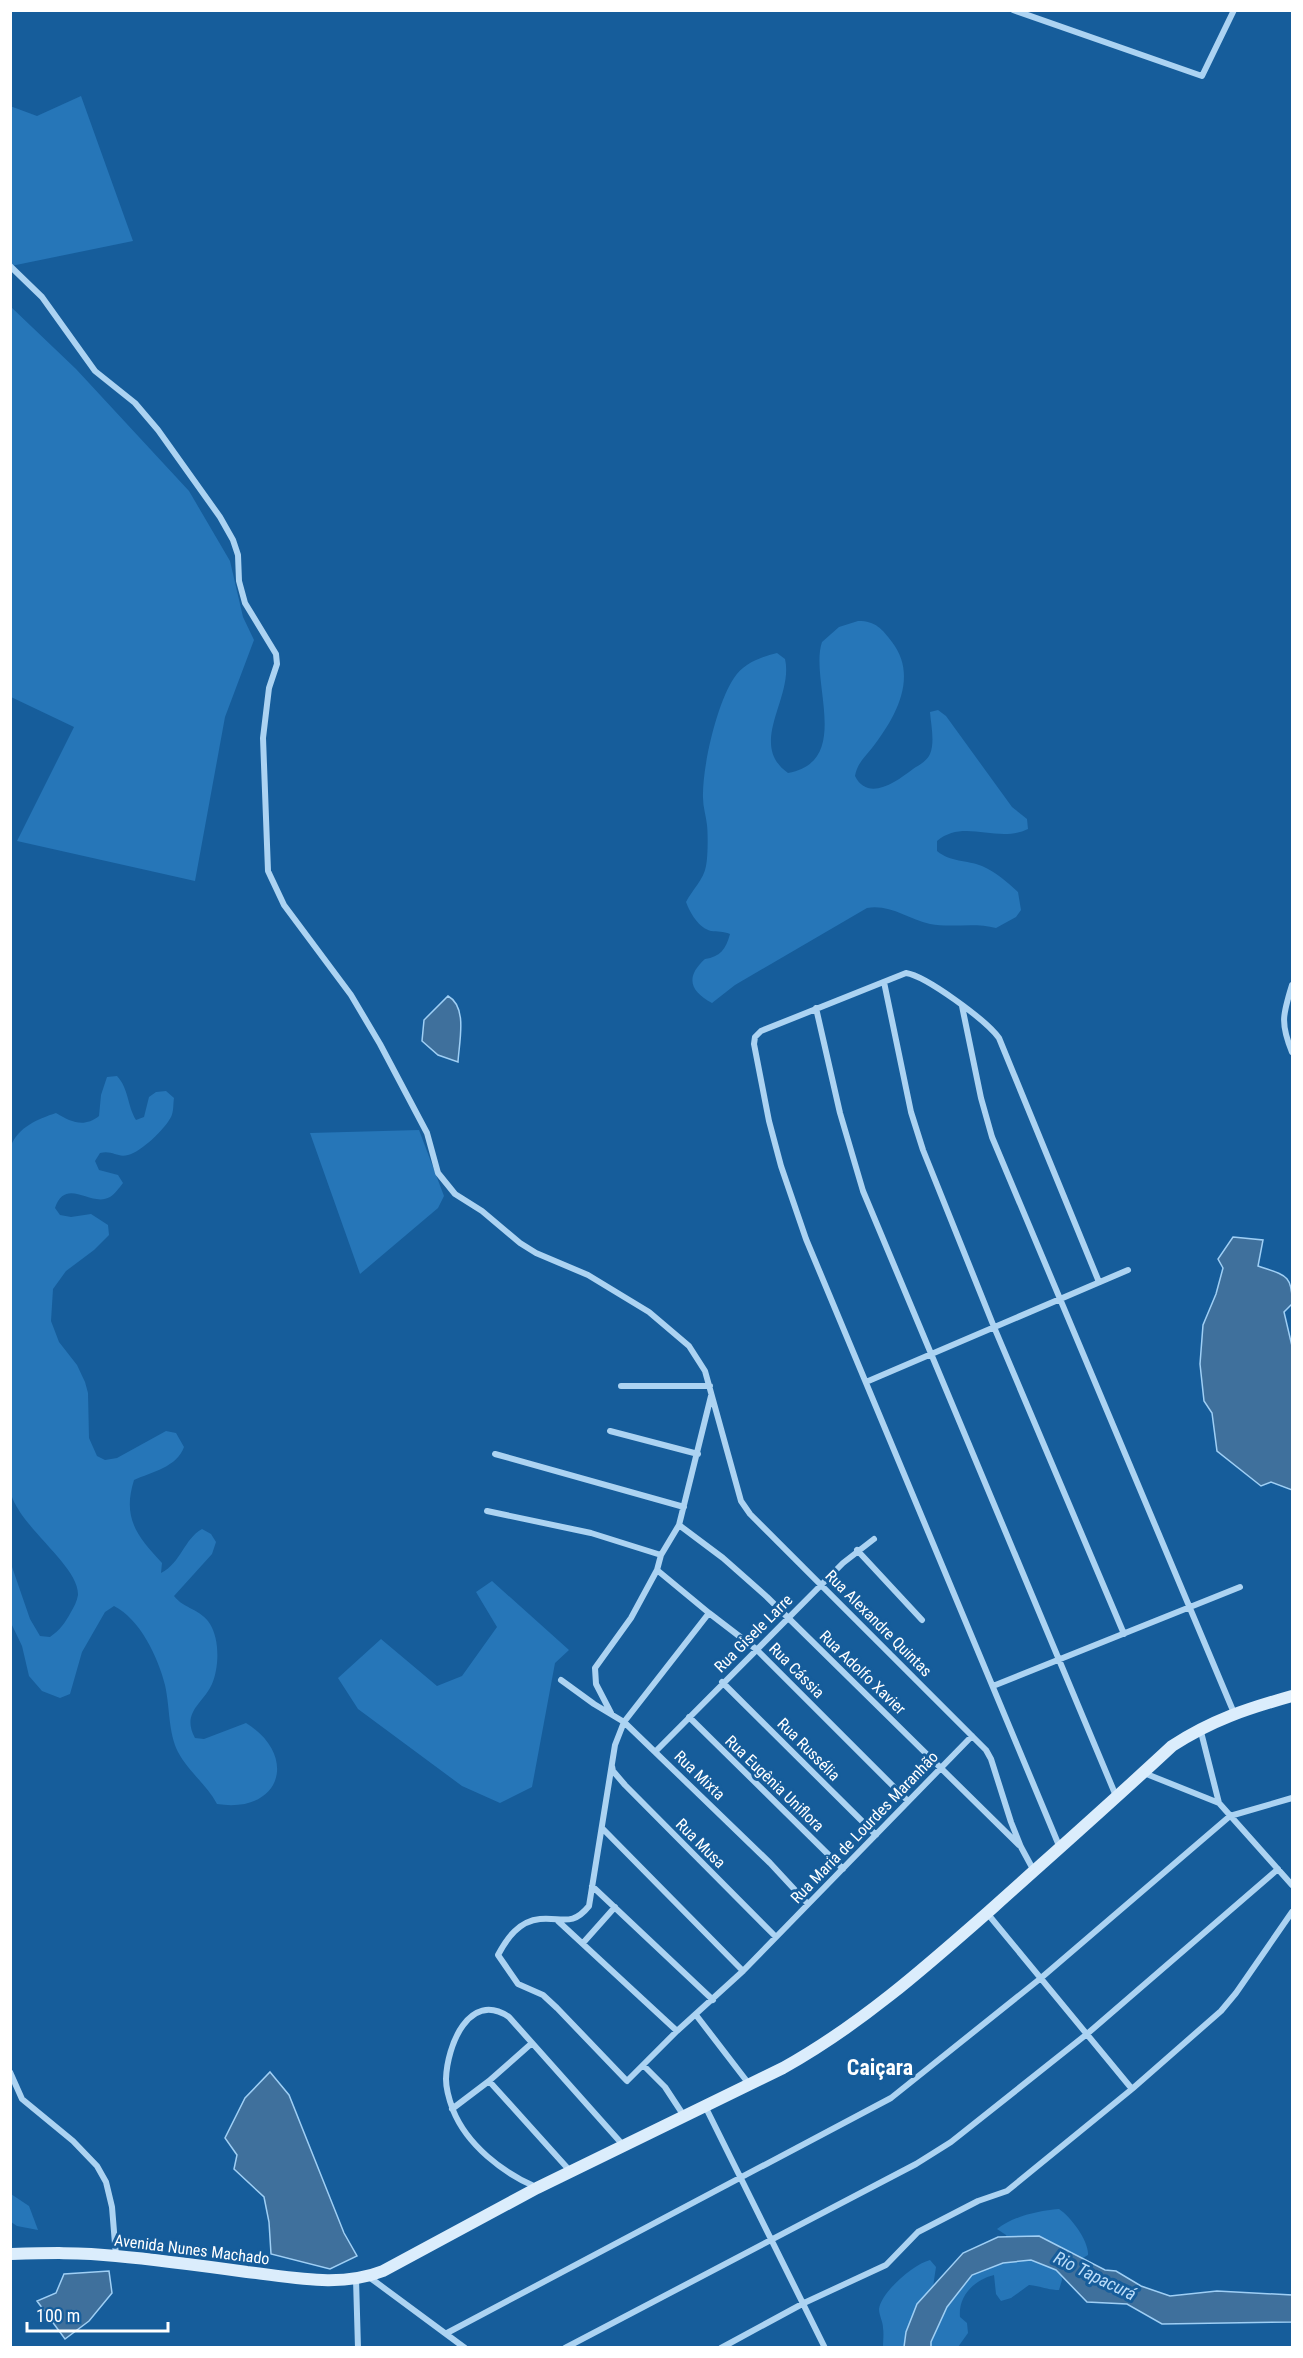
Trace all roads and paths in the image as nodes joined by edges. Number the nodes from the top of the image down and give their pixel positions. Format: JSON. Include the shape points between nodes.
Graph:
{"nodes":[{"id":1,"x":1013,"y":10,"type":"edge"},
{"id":2,"x":1225,"y":10,"type":"edge"},
{"id":3,"x":1233,"y":12,"type":"edge"},
{"id":4,"x":10,"y":266,"type":"edge"},
{"id":5,"x":884,"y":982,"type":"junction"},
{"id":6,"x":1293,"y":985,"type":"edge"},
{"id":7,"x":962,"y":1006,"type":"junction"},
{"id":8,"x":816,"y":1008,"type":"junction"},
{"id":9,"x":1293,"y":1052,"type":"edge"},
{"id":10,"x":1128,"y":1270,"type":"dead end"},
{"id":11,"x":1100,"y":1282,"type":"junction"},
{"id":12,"x":1058,"y":1300,"type":"junction"},
{"id":13,"x":994,"y":1327,"type":"junction"},
{"id":14,"x":932,"y":1353,"type":"junction"},
{"id":15,"x":866,"y":1382,"type":"junction"},
{"id":16,"x":621,"y":1386,"type":"dead end"},
{"id":17,"x":711,"y":1389,"type":"junction"},
{"id":18,"x":610,"y":1431,"type":"dead end"},
{"id":19,"x":495,"y":1454,"type":"dead end"},
{"id":20,"x":698,"y":1454,"type":"junction"},
{"id":21,"x":684,"y":1507,"type":"junction"},
{"id":22,"x":487,"y":1511,"type":"dead end"},
{"id":23,"x":679,"y":1525,"type":"junction"},
{"id":24,"x":874,"y":1539,"type":"dead end"},
{"id":25,"x":857,"y":1550,"type":"junction"},
{"id":26,"x":661,"y":1555,"type":"junction"},
{"id":27,"x":657,"y":1569,"type":"junction"},
{"id":28,"x":822,"y":1584,"type":"junction"},
{"id":29,"x":1240,"y":1587,"type":"dead end"},
{"id":30,"x":1190,"y":1607,"type":"junction"},
{"id":31,"x":709,"y":1613,"type":"junction"},
{"id":32,"x":788,"y":1617,"type":"junction"},
{"id":33,"x":922,"y":1620,"type":"dead end"},
{"id":34,"x":1124,"y":1634,"type":"junction"},
{"id":35,"x":756,"y":1649,"type":"junction"},
{"id":36,"x":1058,"y":1660,"type":"junction"},
{"id":37,"x":561,"y":1680,"type":"dead end"},
{"id":38,"x":722,"y":1683,"type":"junction"},
{"id":39,"x":993,"y":1686,"type":"junction"},
{"id":40,"x":1293,"y":1696,"type":"edge"},
{"id":41,"x":610,"y":1713,"type":"junction"},
{"id":42,"x":1234,"y":1713,"type":"junction"},
{"id":43,"x":689,"y":1717,"type":"junction"},
{"id":44,"x":624,"y":1722,"type":"junction"},
{"id":45,"x":1200,"y":1728,"type":"junction"},
{"id":46,"x":972,"y":1736,"type":"junction"},
{"id":47,"x":656,"y":1751,"type":"junction"},
{"id":48,"x":612,"y":1766,"type":"junction"},
{"id":49,"x":941,"y":1768,"type":"junction"},
{"id":50,"x":1143,"y":1773,"type":"junction"},
{"id":51,"x":1117,"y":1797,"type":"junction"},
{"id":52,"x":1293,"y":1798,"type":"edge"},
{"id":53,"x":908,"y":1801,"type":"junction"},
{"id":54,"x":1219,"y":1803,"type":"junction"},
{"id":55,"x":1230,"y":1816,"type":"junction"},
{"id":56,"x":602,"y":1828,"type":"junction"},
{"id":57,"x":876,"y":1835,"type":"junction"},
{"id":58,"x":1020,"y":1847,"type":"junction"},
{"id":59,"x":1060,"y":1848,"type":"junction"},
{"id":60,"x":843,"y":1869,"type":"junction"},
{"id":61,"x":1278,"y":1869,"type":"junction"},
{"id":62,"x":1034,"y":1871,"type":"junction"},
{"id":63,"x":1293,"y":1885,"type":"edge"},
{"id":64,"x":592,"y":1886,"type":"junction"},
{"id":65,"x":808,"y":1904,"type":"junction"},
{"id":66,"x":615,"y":1907,"type":"junction"},
{"id":67,"x":987,"y":1912,"type":"junction"},
{"id":68,"x":1293,"y":1912,"type":"edge"},
{"id":69,"x":558,"y":1921,"type":"junction"},
{"id":70,"x":775,"y":1936,"type":"junction"},
{"id":71,"x":583,"y":1943,"type":"junction"},
{"id":72,"x":743,"y":1971,"type":"junction"},
{"id":73,"x":1041,"y":1978,"type":"junction"},
{"id":74,"x":713,"y":2000,"type":"junction"},
{"id":75,"x":696,"y":2015,"type":"junction"},
{"id":76,"x":677,"y":2031,"type":"junction"},
{"id":77,"x":1087,"y":2034,"type":"junction"},
{"id":78,"x":532,"y":2043,"type":"junction"},
{"id":79,"x":643,"y":2065,"type":"junction"},
{"id":80,"x":10,"y":2072,"type":"edge"},
{"id":81,"x":489,"y":2081,"type":"junction"},
{"id":82,"x":749,"y":2084,"type":"junction"},
{"id":83,"x":1132,"y":2089,"type":"junction"},
{"id":84,"x":704,"y":2106,"type":"junction"},
{"id":85,"x":452,"y":2109,"type":"junction"},
{"id":86,"x":684,"y":2116,"type":"junction"},
{"id":87,"x":624,"y":2146,"type":"junction"},
{"id":88,"x":572,"y":2172,"type":"junction"},
{"id":89,"x":741,"y":2179,"type":"junction"},
{"id":90,"x":537,"y":2188,"type":"junction"},
{"id":91,"x":771,"y":2240,"type":"junction"},
{"id":92,"x":10,"y":2254,"type":"edge"},
{"id":93,"x":116,"y":2256,"type":"junction"},
{"id":94,"x":369,"y":2277,"type":"junction"},
{"id":95,"x":356,"y":2278,"type":"junction"},
{"id":96,"x":804,"y":2303,"type":"junction"},
{"id":97,"x":447,"y":2333,"type":"junction"},
{"id":98,"x":358,"y":2348,"type":"edge"},
{"id":99,"x":465,"y":2348,"type":"edge"},
{"id":100,"x":565,"y":2348,"type":"edge"},
{"id":101,"x":722,"y":2348,"type":"edge"},
{"id":102,"x":825,"y":2348,"type":"edge"}],
"edges":[{"from":1,"to":3,"type":"street","via":[[1202,76]]},
{"from":2,"to":3,"type":"street"},
{"from":4,"to":17,"type":"street","name":"Rua Alexandre Quintas","via":[[42,297],[95,371],[135,403],[159,430],[233,540],[245,603],[276,654],[264,738],[268,871],[284,905],[351,995],[380,1044],[427,1133],[438,1173],[455,1194],[520,1243],[588,1275],[650,1312],[697,1356]]},
{"from":5,"to":7,"type":"street","via":[[906,973],[914,974]]},
{"from":5,"to":8,"type":"street"},
{"from":5,"to":13,"type":"street","via":[[923,1150]]},
{"from":6,"to":9,"type":"street","via":[[1283,1025]]},
{"from":7,"to":11,"type":"street","via":[[999,1038]]},
{"from":7,"to":12,"type":"street","via":[[992,1137]]},
{"from":8,"to":14,"type":"street","via":[[863,1191]]},
{"from":8,"to":15,"type":"street","via":[[761,1031],[754,1044],[781,1166],[806,1239]]},
{"from":10,"to":11,"type":"street"},
{"from":11,"to":12,"type":"street"},
{"from":12,"to":13,"type":"street"},
{"from":12,"to":30,"type":"street"},
{"from":13,"to":14,"type":"street"},
{"from":13,"to":34,"type":"street"},
{"from":14,"to":15,"type":"street"},
{"from":14,"to":36,"type":"street"},
{"from":15,"to":39,"type":"street"},
{"from":16,"to":17,"type":"street"},
{"from":17,"to":20,"type":"street"},
{"from":17,"to":28,"type":"street","name":"Rua Alexandre Quintas","via":[[741,1501]]},
{"from":18,"to":20,"type":"street"},
{"from":19,"to":21,"type":"street"},
{"from":20,"to":21,"type":"street"},
{"from":21,"to":23,"type":"street"},
{"from":22,"to":26,"type":"street","via":[[591,1533]]},
{"from":23,"to":26,"type":"street"},
{"from":23,"to":32,"type":"street","name":"Rua Adolfo Xavier","via":[[723,1558]]},
{"from":24,"to":25,"type":"street","name":"Rua Gisele Larre"},
{"from":25,"to":28,"type":"street","name":"Rua Gisele Larre"},
{"from":25,"to":33,"type":"street"},
{"from":26,"to":27,"type":"street"},
{"from":27,"to":31,"type":"street","name":"Rua Cássia"},
{"from":27,"to":41,"type":"street","via":[[631,1618],[595,1668],[596,1684]]},
{"from":28,"to":32,"type":"street","name":"Rua Gisele Larre"},
{"from":28,"to":46,"type":"street","name":"Rua Alexandre Quintas"},
{"from":29,"to":30,"type":"street"},
{"from":30,"to":34,"type":"street"},
{"from":30,"to":42,"type":"street"},
{"from":31,"to":35,"type":"street","name":"Rua Cássia"},
{"from":31,"to":44,"type":"street"},
{"from":32,"to":35,"type":"street","name":"Rua Gisele Larre"},
{"from":32,"to":49,"type":"street","name":"Rua Adolfo Xavier"},
{"from":34,"to":36,"type":"street"},
{"from":35,"to":38,"type":"street","name":"Rua Gisele Larre"},
{"from":35,"to":53,"type":"street","name":"Rua Cássia"},
{"from":36,"to":39,"type":"street"},
{"from":36,"to":51,"type":"street"},
{"from":37,"to":41,"type":"street","name":"Rua Mixta"},
{"from":38,"to":43,"type":"street","name":"Rua Gisele Larre"},
{"from":38,"to":57,"type":"street","name":"Rua Russélia"},
{"from":39,"to":59,"type":"street"},
{"from":40,"to":42,"type":"main road"},
{"from":41,"to":44,"type":"street","name":"Rua Mixta"},
{"from":42,"to":45,"type":"main road"},
{"from":43,"to":47,"type":"street","name":"Rua Gisele Larre"},
{"from":43,"to":60,"type":"street","name":"Rua Eugênia Uniflora"},
{"from":44,"to":47,"type":"street","name":"Rua Mixta"},
{"from":44,"to":48,"type":"street"},
{"from":45,"to":50,"type":"main road","via":[[1172,1746]]},
{"from":45,"to":54,"type":"street"},
{"from":46,"to":49,"type":"street","name":"Rua Maria de Lourdes Maranhão"},
{"from":46,"to":58,"type":"street","name":"Rua Alexandre Quintas","via":[[991,1759]]},
{"from":47,"to":65,"type":"street","name":"Rua Mixta"},
{"from":48,"to":56,"type":"street"},
{"from":48,"to":70,"type":"street","name":"Rua Musa","via":[[625,1785]]},
{"from":49,"to":53,"type":"street","name":"Rua Maria de Lourdes Maranhão"},
{"from":49,"to":58,"type":"street","name":"Rua Adolfo Xavier"},
{"from":50,"to":51,"type":"main road"},
{"from":50,"to":54,"type":"street"},
{"from":51,"to":59,"type":"main road"},
{"from":52,"to":55,"type":"street"},
{"from":53,"to":57,"type":"street","name":"Rua Maria de Lourdes Maranhão"},
{"from":54,"to":55,"type":"street"},
{"from":55,"to":61,"type":"street"},
{"from":55,"to":73,"type":"street"},
{"from":56,"to":64,"type":"street"},
{"from":56,"to":72,"type":"street"},
{"from":57,"to":60,"type":"street","name":"Rua Maria de Lourdes Maranhão"},
{"from":58,"to":62,"type":"street","name":"Rua Alexandre Quintas"},
{"from":59,"to":62,"type":"main road"},
{"from":60,"to":65,"type":"street","name":"Rua Maria de Lourdes Maranhão"},
{"from":61,"to":63,"type":"street"},
{"from":61,"to":77,"type":"street"},
{"from":62,"to":67,"type":"main road"},
{"from":64,"to":66,"type":"street"},
{"from":64,"to":69,"type":"street","via":[[589,1906],[582,1914]]},
{"from":65,"to":70,"type":"street","name":"Rua Maria de Lourdes Maranhão"},
{"from":66,"to":71,"type":"street"},
{"from":66,"to":74,"type":"street"},
{"from":67,"to":73,"type":"street"},
{"from":67,"to":82,"type":"main road","via":[[933,1961],[842,2033]]},
{"from":68,"to":83,"type":"street","via":[[1221,2011]]},
{"from":69,"to":71,"type":"street"},
{"from":69,"to":79,"type":"street","name":"Rua Maria de Lourdes Maranhão","via":[[542,1918],[521,1925],[508,1936],[498,1955],[518,1984],[543,1995],[627,2081]]},
{"from":70,"to":72,"type":"street","name":"Rua Maria de Lourdes Maranhão"},
{"from":71,"to":76,"type":"street"},
{"from":72,"to":74,"type":"street","name":"Rua Maria de Lourdes Maranhão"},
{"from":73,"to":77,"type":"street"},
{"from":73,"to":89,"type":"street","via":[[891,2098]]},
{"from":74,"to":75,"type":"street","name":"Rua Maria de Lourdes Maranhão"},
{"from":75,"to":76,"type":"street","name":"Rua Maria de Lourdes Maranhão"},
{"from":75,"to":82,"type":"street"},
{"from":76,"to":79,"type":"street","name":"Rua Maria de Lourdes Maranhão"},
{"from":77,"to":83,"type":"street"},
{"from":77,"to":91,"type":"street","via":[[951,2142]]},
{"from":78,"to":81,"type":"street"},
{"from":78,"to":85,"type":"street","via":[[501,2011],[485,2009],[473,2014],[460,2029],[450,2056],[446,2081]]},
{"from":78,"to":87,"type":"street"},
{"from":79,"to":86,"type":"street","via":[[665,2087]]},
{"from":80,"to":93,"type":"street","via":[[22,2099],[97,2166],[112,2207]]},
{"from":81,"to":85,"type":"street"},
{"from":81,"to":88,"type":"street"},
{"from":82,"to":84,"type":"main road"},
{"from":83,"to":96,"type":"street","via":[[1007,2191],[978,2201],[918,2232],[886,2265]]},
{"from":84,"to":86,"type":"main road"},
{"from":84,"to":89,"type":"street"},
{"from":85,"to":90,"type":"street","via":[[468,2136],[496,2164]]},
{"from":86,"to":87,"type":"main road"},
{"from":87,"to":88,"type":"main road"},
{"from":88,"to":90,"type":"main road"},
{"from":89,"to":91,"type":"street"},
{"from":89,"to":97,"type":"street"},
{"from":90,"to":94,"type":"main road"},
{"from":91,"to":96,"type":"street"},
{"from":91,"to":100,"type":"street"},
{"from":92,"to":93,"type":"main road","name":"Avenida Nunes Machado","via":[[69,2252]]},
{"from":93,"to":95,"type":"main road","name":"Avenida Nunes Machado","via":[[297,2278]]},
{"from":94,"to":95,"type":"main road","name":"Avenida Nunes Machado"},
{"from":94,"to":97,"type":"street"},
{"from":95,"to":98,"type":"street"},
{"from":96,"to":101,"type":"street"},
{"from":96,"to":102,"type":"street"},
{"from":97,"to":99,"type":"street"}]}
